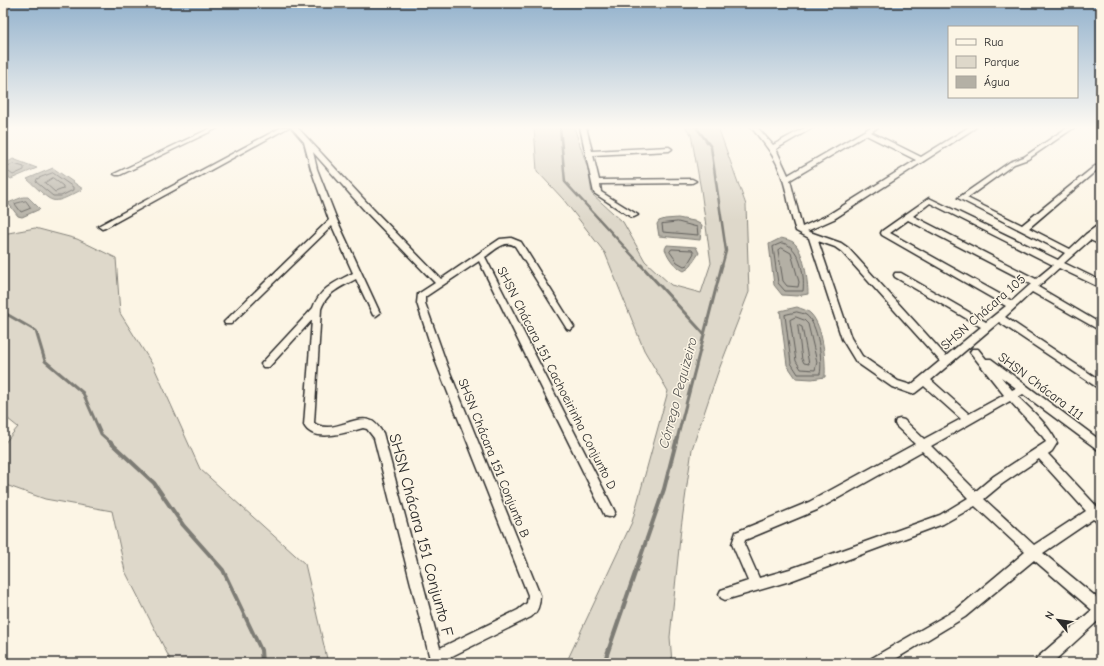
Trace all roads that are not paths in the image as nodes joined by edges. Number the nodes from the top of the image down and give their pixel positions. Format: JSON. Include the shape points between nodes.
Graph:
{"nodes":[{"id":1,"x":151,"y":158,"type":"edge"},
{"id":2,"x":227,"y":158,"type":"edge"},
{"id":3,"x":311,"y":158,"type":"edge"},
{"id":4,"x":322,"y":158,"type":"edge"},
{"id":5,"x":590,"y":158,"type":"edge"},
{"id":6,"x":777,"y":158,"type":"edge"},
{"id":7,"x":820,"y":158,"type":"edge"},
{"id":8,"x":1026,"y":158,"type":"edge"},
{"id":9,"x":920,"y":159,"type":"edge"},
{"id":10,"x":1101,"y":168,"type":"edge"},
{"id":11,"x":118,"y":174,"type":"dead end"},
{"id":12,"x":786,"y":179,"type":"junction"},
{"id":13,"x":692,"y":181,"type":"dead end"},
{"id":14,"x":596,"y":182,"type":"junction"},
{"id":15,"x":634,"y":215,"type":"dead end"},
{"id":16,"x":907,"y":216,"type":"junction"},
{"id":17,"x":333,"y":220,"type":"junction"},
{"id":18,"x":102,"y":226,"type":"dead end"},
{"id":19,"x":1101,"y":226,"type":"edge"},
{"id":20,"x":1024,"y":229,"type":"junction"},
{"id":21,"x":800,"y":231,"type":"junction"},
{"id":22,"x":812,"y":236,"type":"junction"},
{"id":23,"x":1089,"y":236,"type":"junction"},
{"id":24,"x":1101,"y":242,"type":"edge"},
{"id":25,"x":1069,"y":252,"type":"junction"},
{"id":26,"x":480,"y":256,"type":"junction"},
{"id":27,"x":1058,"y":263,"type":"junction"},
{"id":28,"x":359,"y":274,"type":"junction"},
{"id":29,"x":898,"y":275,"type":"dead end"},
{"id":30,"x":439,"y":282,"type":"junction"},
{"id":31,"x":1034,"y":285,"type":"junction"},
{"id":32,"x":1101,"y":286,"type":"edge"},
{"id":33,"x":1012,"y":305,"type":"junction"},
{"id":34,"x":317,"y":310,"type":"junction"},
{"id":35,"x":376,"y":313,"type":"dead end"},
{"id":36,"x":999,"y":317,"type":"junction"},
{"id":37,"x":228,"y":322,"type":"dead end"},
{"id":38,"x":987,"y":327,"type":"junction"},
{"id":39,"x":570,"y":328,"type":"dead end"},
{"id":40,"x":1101,"y":328,"type":"edge"},
{"id":41,"x":966,"y":344,"type":"junction"},
{"id":42,"x":975,"y":352,"type":"junction"},
{"id":43,"x":945,"y":361,"type":"junction"},
{"id":44,"x":266,"y":364,"type":"dead end"},
{"id":45,"x":924,"y":380,"type":"junction"},
{"id":46,"x":1101,"y":386,"type":"edge"},
{"id":47,"x":1023,"y":389,"type":"junction"},
{"id":48,"x":1011,"y":396,"type":"junction"},
{"id":49,"x":968,"y":420,"type":"junction"},
{"id":50,"x":900,"y":423,"type":"dead end"},
{"id":51,"x":925,"y":445,"type":"junction"},
{"id":52,"x":1101,"y":447,"type":"edge"},
{"id":53,"x":1040,"y":453,"type":"junction"},
{"id":54,"x":976,"y":499,"type":"junction"},
{"id":55,"x":609,"y":512,"type":"dead end"},
{"id":56,"x":1098,"y":515,"type":"edge"},
{"id":57,"x":1034,"y":552,"type":"junction"},
{"id":58,"x":756,"y":585,"type":"junction"},
{"id":59,"x":725,"y":594,"type":"dead end"},
{"id":60,"x":1101,"y":609,"type":"edge"},
{"id":61,"x":438,"y":659,"type":"edge"},
{"id":62,"x":877,"y":663,"type":"edge"},
{"id":63,"x":1042,"y":663,"type":"edge"}],
"edges":[{"from":1,"to":11,"type":"street"},
{"from":2,"to":18,"type":"street"},
{"from":3,"to":17,"type":"street"},
{"from":4,"to":30,"type":"street"},
{"from":5,"to":14,"type":"street"},
{"from":6,"to":12,"type":"street"},
{"from":7,"to":12,"type":"street"},
{"from":8,"to":20,"type":"street","via":[[1012,163],[962,197],[968,203]]},
{"from":9,"to":21,"type":"street","via":[[831,217]]},
{"from":10,"to":20,"type":"street","via":[[1097,167]]},
{"from":12,"to":21,"type":"street","via":[[793,215]]},
{"from":13,"to":14,"type":"street"},
{"from":14,"to":15,"type":"street","via":[[598,193]]},
{"from":16,"to":27,"type":"street","via":[[930,200]]},
{"from":16,"to":31,"type":"street"},
{"from":16,"to":33,"type":"street","via":[[885,233]]},
{"from":17,"to":28,"type":"street"},
{"from":17,"to":37,"type":"street"},
{"from":19,"to":23,"type":"street","name":"SHSN Chácara 105"},
{"from":20,"to":25,"type":"street"},
{"from":21,"to":22,"type":"street"},
{"from":22,"to":43,"type":"street","via":[[845,250]]},
{"from":22,"to":45,"type":"street","name":"SHSN Chácara 105","via":[[847,339],[859,359],[895,384],[912,390]]},
{"from":23,"to":24,"type":"street"},
{"from":23,"to":25,"type":"street","name":"SHSN Chácara 105"},
{"from":25,"to":27,"type":"street","name":"SHSN Chácara 105"},
{"from":26,"to":30,"type":"street"},
{"from":26,"to":39,"type":"street","via":[[503,241],[511,240],[519,244]]},
{"from":26,"to":55,"type":"street","name":"SHSN Chácara 151 Cachoeirinha Conjunto D"},
{"from":27,"to":31,"type":"street","name":"SHSN Chácara 105"},
{"from":27,"to":32,"type":"street"},
{"from":28,"to":34,"type":"street","via":[[323,295]]},
{"from":28,"to":35,"type":"street"},
{"from":29,"to":38,"type":"street"},
{"from":30,"to":61,"type":"street","name":"SHSN Chácara 151 Conjunto B","via":[[421,296],[421,303],[442,365],[534,595],[534,606],[519,617]]},
{"from":31,"to":33,"type":"street","name":"SHSN Chácara 105"},
{"from":31,"to":40,"type":"street"},
{"from":33,"to":36,"type":"street","name":"SHSN Chácara 105"},
{"from":34,"to":44,"type":"street"},
{"from":34,"to":61,"type":"street","name":"SHSN Chácara 151 Conjunto F","via":[[309,425],[313,430],[323,432],[363,424],[370,425],[379,436]]},
{"from":36,"to":38,"type":"street","name":"SHSN Chácara 105"},
{"from":36,"to":46,"type":"street"},
{"from":38,"to":41,"type":"street","name":"SHSN Chácara 105"},
{"from":41,"to":42,"type":"street","name":"SHSN Chácara 111"},
{"from":41,"to":43,"type":"street","name":"SHSN Chácara 105"},
{"from":42,"to":47,"type":"street","name":"SHSN Chácara 111"},
{"from":42,"to":48,"type":"street"},
{"from":43,"to":45,"type":"street","name":"SHSN Chácara 105"},
{"from":45,"to":49,"type":"street"},
{"from":47,"to":48,"type":"street"},
{"from":47,"to":52,"type":"street","name":"SHSN Chácara 111"},
{"from":48,"to":49,"type":"street"},
{"from":48,"to":53,"type":"street","via":[[1050,439],[1052,443]]},
{"from":49,"to":51,"type":"street"},
{"from":50,"to":51,"type":"street"},
{"from":51,"to":54,"type":"street"},
{"from":51,"to":58,"type":"street","via":[[813,506],[740,536],[738,544]]},
{"from":53,"to":54,"type":"street","via":[[1003,477]]},
{"from":53,"to":56,"type":"street"},
{"from":54,"to":57,"type":"street"},
{"from":54,"to":58,"type":"street","via":[[943,519],[908,533]]},
{"from":56,"to":57,"type":"street"},
{"from":57,"to":60,"type":"street"},
{"from":57,"to":62,"type":"street","via":[[961,613]]},
{"from":58,"to":59,"type":"street"},
{"from":60,"to":63,"type":"street"}]}
